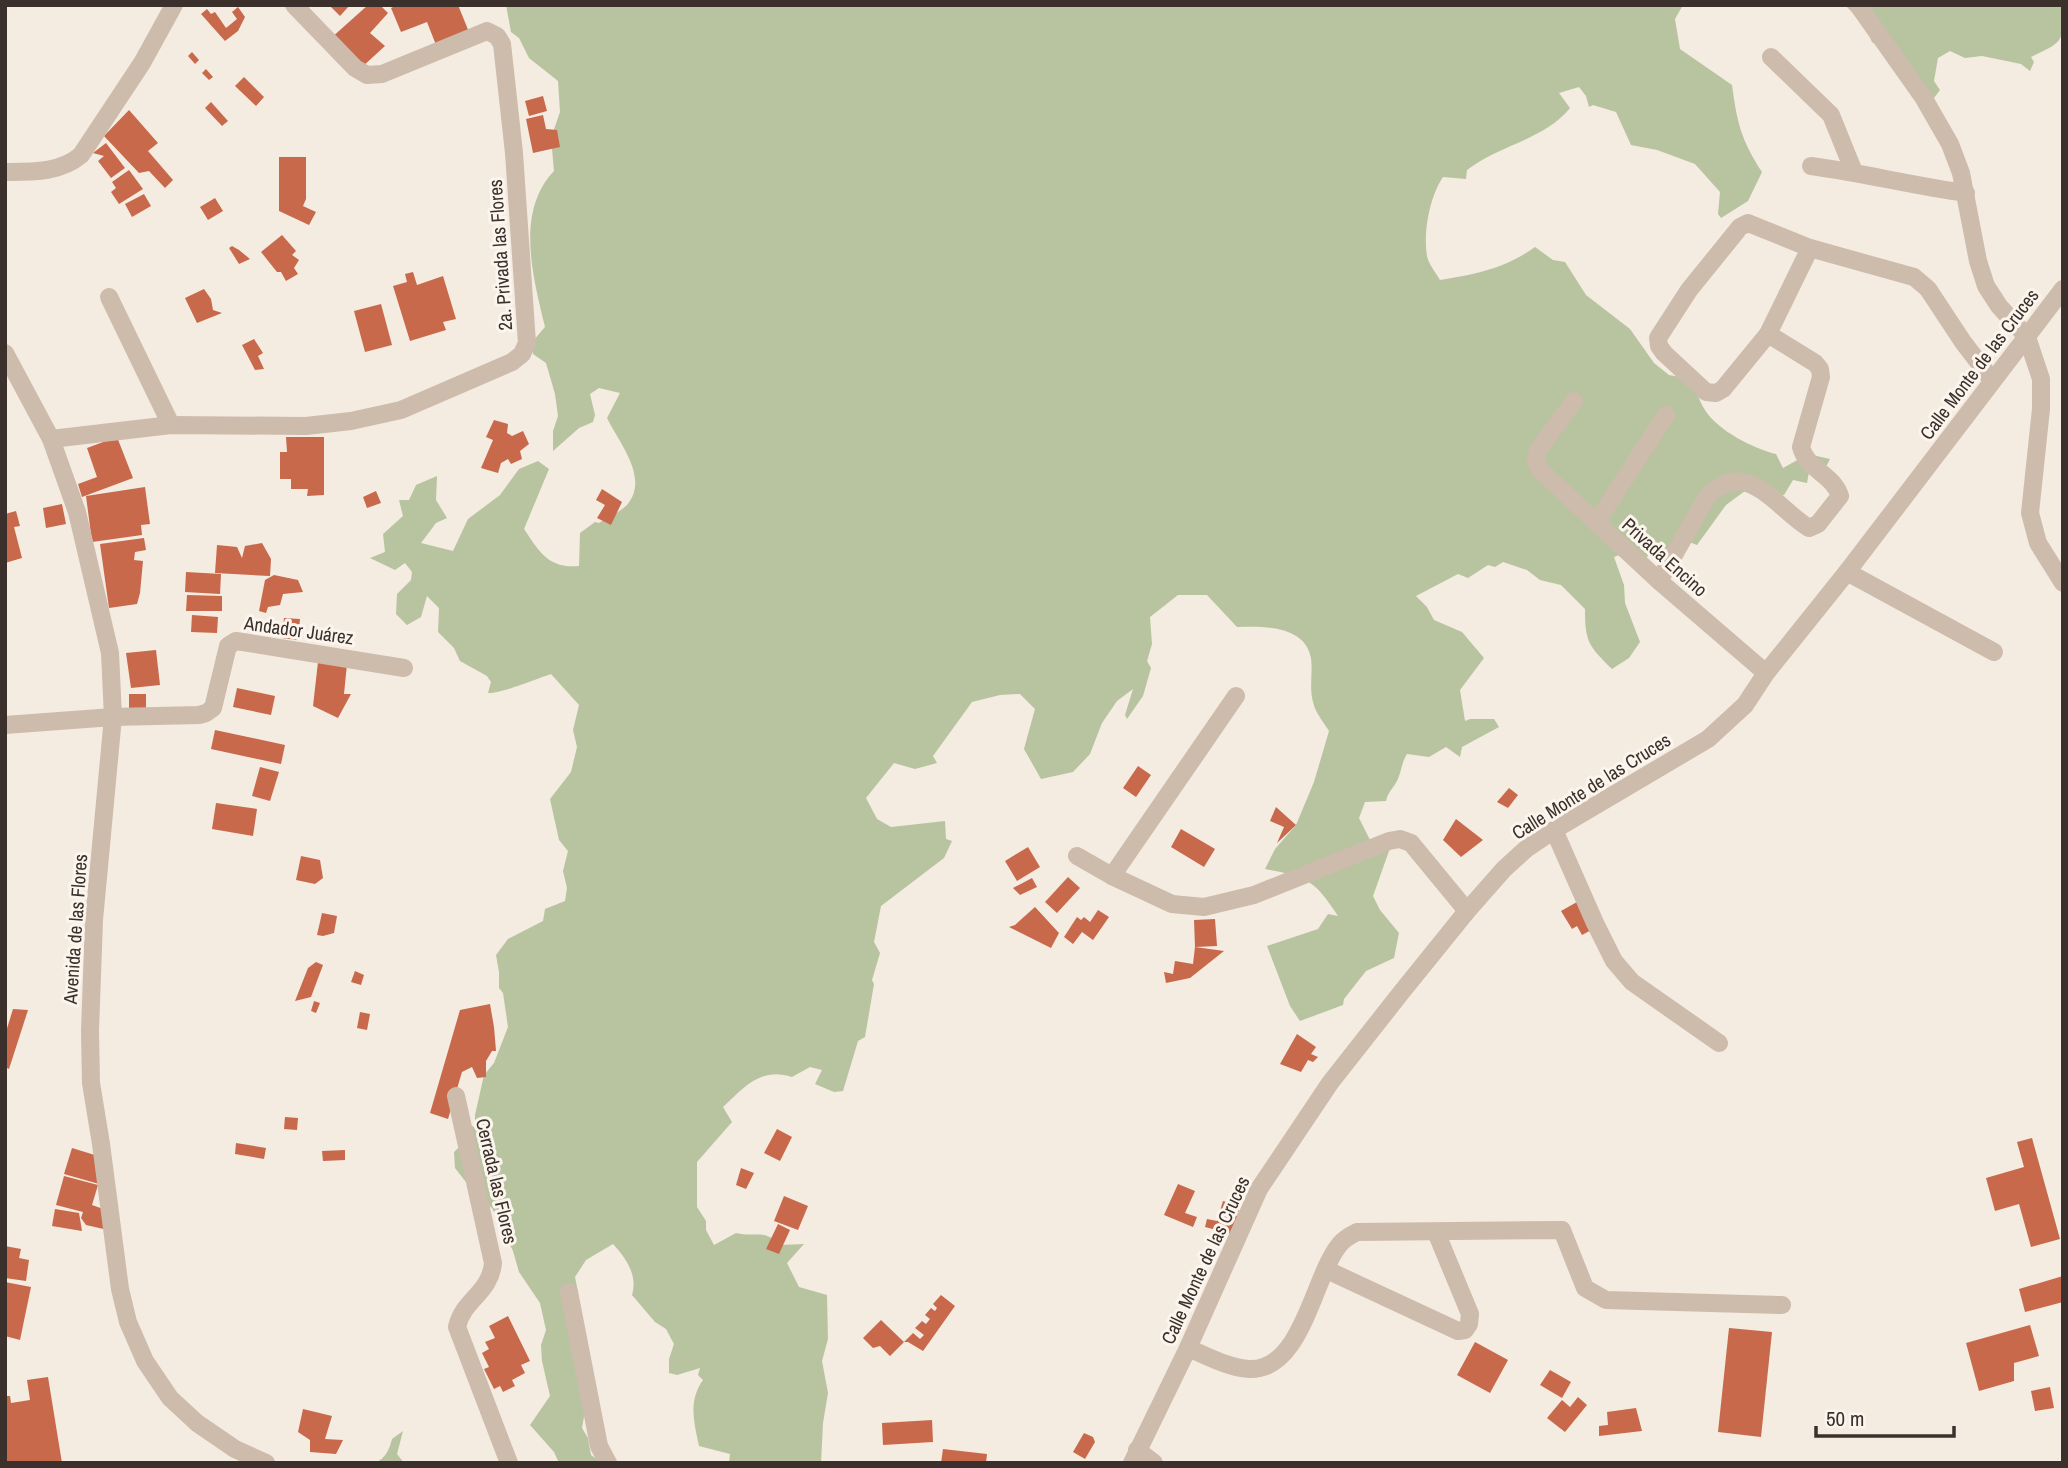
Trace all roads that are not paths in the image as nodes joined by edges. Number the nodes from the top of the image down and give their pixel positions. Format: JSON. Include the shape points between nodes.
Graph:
{"nodes":[{"id":1,"x":174,"y":5,"type":"edge"},
{"id":2,"x":294,"y":5,"type":"edge"},
{"id":3,"x":1858,"y":5,"type":"edge"},
{"id":4,"x":1770,"y":57,"type":"dead end"},
{"id":5,"x":1811,"y":166,"type":"dead end"},
{"id":6,"x":5,"y":172,"type":"edge"},
{"id":7,"x":1854,"y":172,"type":"junction"},
{"id":8,"x":1966,"y":193,"type":"junction"},
{"id":9,"x":1810,"y":248,"type":"junction"},
{"id":10,"x":2063,"y":289,"type":"edge"},
{"id":11,"x":109,"y":297,"type":"dead end"},
{"id":12,"x":1768,"y":334,"type":"junction"},
{"id":13,"x":2027,"y":337,"type":"junction"},
{"id":14,"x":5,"y":353,"type":"edge"},
{"id":15,"x":1992,"y":380,"type":"junction"},
{"id":16,"x":1574,"y":401,"type":"dead end"},
{"id":17,"x":1666,"y":415,"type":"dead end"},
{"id":18,"x":171,"y":425,"type":"junction"},
{"id":19,"x":51,"y":439,"type":"junction"},
{"id":20,"x":1596,"y":523,"type":"junction"},
{"id":21,"x":2056,"y":559,"type":"edge"},
{"id":22,"x":1847,"y":572,"type":"junction"},
{"id":23,"x":1659,"y":581,"type":"junction"},
{"id":24,"x":2063,"y":583,"type":"edge"},
{"id":25,"x":1994,"y":652,"type":"dead end"},
{"id":26,"x":404,"y":667,"type":"dead end"},
{"id":27,"x":1766,"y":673,"type":"junction"},
{"id":28,"x":1236,"y":696,"type":"dead end"},
{"id":29,"x":113,"y":717,"type":"junction"},
{"id":30,"x":5,"y":724,"type":"edge"},
{"id":31,"x":1554,"y":830,"type":"junction"},
{"id":32,"x":1077,"y":856,"type":"dead end"},
{"id":33,"x":1112,"y":876,"type":"junction"},
{"id":34,"x":1467,"y":911,"type":"junction"},
{"id":35,"x":1719,"y":1043,"type":"dead end"},
{"id":36,"x":456,"y":1096,"type":"dead end"},
{"id":37,"x":1437,"y":1232,"type":"junction"},
{"id":38,"x":1327,"y":1270,"type":"junction"},
{"id":39,"x":569,"y":1292,"type":"dead end"},
{"id":40,"x":1782,"y":1305,"type":"dead end"},
{"id":41,"x":1188,"y":1348,"type":"junction"},
{"id":42,"x":1134,"y":1457,"type":"edge"},
{"id":43,"x":266,"y":1463,"type":"edge"},
{"id":44,"x":509,"y":1463,"type":"edge"},
{"id":45,"x":608,"y":1463,"type":"edge"},
{"id":46,"x":1154,"y":1463,"type":"edge"}],
"edges":[{"from":1,"to":6,"type":"street","via":[[81,155],[55,169]]},
{"from":2,"to":18,"type":"street","name":"2a. Privada las Flores","via":[[367,75],[382,74],[487,31],[502,44],[527,343],[523,354],[512,362],[401,410],[306,426]]},
{"from":3,"to":8,"type":"street","via":[[1950,144]]},
{"from":4,"to":7,"type":"street","via":[[1831,115]]},
{"from":5,"to":7,"type":"street"},
{"from":7,"to":8,"type":"street"},
{"from":8,"to":13,"type":"street","via":[[1986,286]]},
{"from":9,"to":12,"type":"street"},
{"from":9,"to":12,"type":"street","via":[[1748,223],[1689,290],[1658,338],[1664,354],[1706,392],[1716,393]]},
{"from":9,"to":15,"type":"street","via":[[1914,277],[1928,289]]},
{"from":10,"to":13,"type":"street","name":"Calle Monte de las Cruces"},
{"from":11,"to":18,"type":"street"},
{"from":12,"to":23,"type":"street","via":[[1820,369],[1801,447],[1804,457],[1834,483],[1840,496],[1818,524],[1809,528],[1756,484],[1741,481],[1714,489]]},
{"from":13,"to":15,"type":"street","name":"Calle Monte de las Cruces"},
{"from":13,"to":21,"type":"street","via":[[2040,379],[2042,409],[2030,513],[2038,543]]},
{"from":14,"to":19,"type":"street","name":"Avenida de las Flores"},
{"from":15,"to":22,"type":"street","name":"Calle Monte de las Cruces"},
{"from":16,"to":20,"type":"street","name":"Privada Encino","via":[[1538,450],[1536,461],[1539,470]]},
{"from":17,"to":20,"type":"street"},
{"from":18,"to":19,"type":"street","name":"2a. Privada las Flores"},
{"from":19,"to":29,"type":"street","name":"Avenida de las Flores","via":[[77,512],[110,653]]},
{"from":20,"to":23,"type":"street","name":"Privada Encino"},
{"from":21,"to":24,"type":"street"},
{"from":22,"to":25,"type":"street"},
{"from":22,"to":27,"type":"street","name":"Calle Monte de las Cruces"},
{"from":23,"to":27,"type":"street","name":"Privada Encino"},
{"from":26,"to":29,"type":"street","name":"Andador Juárez","via":[[236,641],[228,646],[213,708],[206,713]]},
{"from":27,"to":31,"type":"street","name":"Calle Monte de las Cruces","via":[[1745,705],[1708,738]]},
{"from":28,"to":33,"type":"street"},
{"from":29,"to":30,"type":"street"},
{"from":29,"to":43,"type":"street","name":"Avenida de las Flores","via":[[94,920],[90,1031],[91,1083],[120,1289],[145,1361],[170,1398],[235,1449]]},
{"from":31,"to":34,"type":"street","name":"Calle Monte de las Cruces","via":[[1504,869]]},
{"from":31,"to":35,"type":"street","via":[[1615,961],[1632,982]]},
{"from":32,"to":33,"type":"street"},
{"from":33,"to":34,"type":"street","via":[[1172,904],[1204,907],[1254,895],[1400,839],[1411,843]]},
{"from":34,"to":41,"type":"street","name":"Calle Monte de las Cruces","via":[[1330,1083],[1259,1189]]},
{"from":36,"to":44,"type":"street","name":"Cerrada las Flores","via":[[493,1263],[492,1277],[459,1315],[457,1327]]},
{"from":37,"to":38,"type":"street","via":[[1357,1232],[1338,1245]]},
{"from":37,"to":38,"type":"street","via":[[1470,1314],[1465,1330],[1458,1331]]},
{"from":37,"to":40,"type":"street","via":[[1562,1230],[1585,1288],[1606,1300]]},
{"from":38,"to":41,"type":"street","via":[[1292,1344],[1265,1367],[1237,1367]]},
{"from":39,"to":45,"type":"street","via":[[599,1446]]},
{"from":41,"to":42,"type":"street","name":"Calle Monte de las Cruces"},
{"from":42,"to":46,"type":"street"}]}
